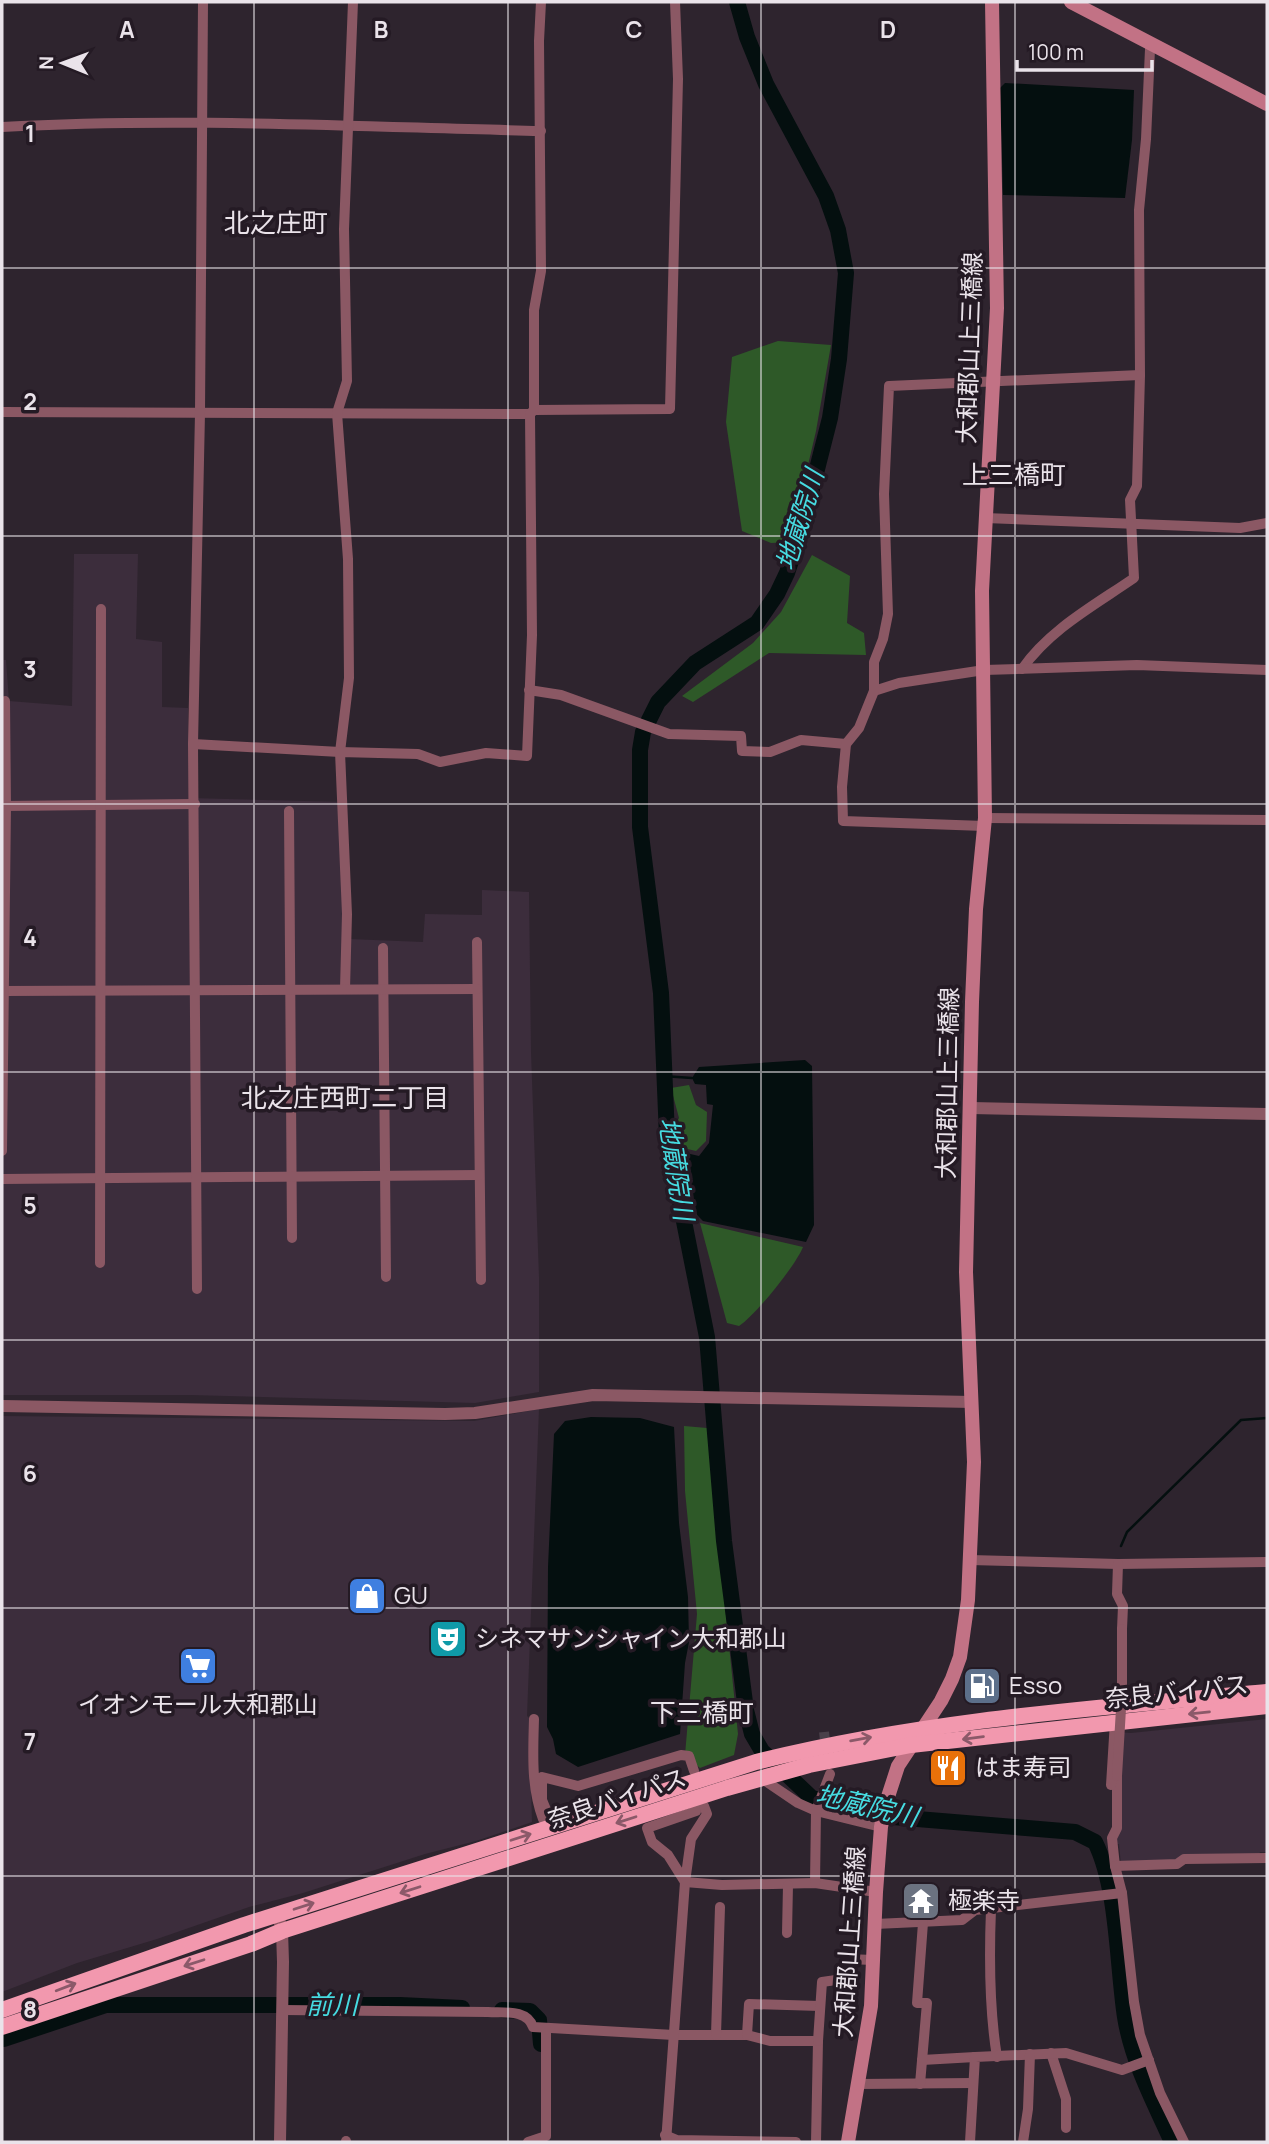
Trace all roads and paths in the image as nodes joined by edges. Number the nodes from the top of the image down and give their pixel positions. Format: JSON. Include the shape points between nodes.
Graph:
{"nodes":[{"id":1,"x":203,"y":2,"type":"edge"},
{"id":2,"x":353,"y":2,"type":"edge"},
{"id":3,"x":541,"y":2,"type":"edge"},
{"id":4,"x":675,"y":2,"type":"edge"},
{"id":5,"x":992,"y":2,"type":"edge"},
{"id":6,"x":1071,"y":2,"type":"edge"},
{"id":7,"x":1152,"y":44,"type":"junction"},
{"id":8,"x":1267,"y":104,"type":"edge"},
{"id":9,"x":203,"y":124,"type":"junction"},
{"id":10,"x":2,"y":127,"type":"edge"},
{"id":11,"x":347,"y":127,"type":"junction"},
{"id":12,"x":541,"y":131,"type":"junction"},
{"id":13,"x":1140,"y":375,"type":"junction"},
{"id":14,"x":993,"y":380,"type":"junction"},
{"id":15,"x":2,"y":412,"type":"edge"},
{"id":16,"x":532,"y":412,"type":"junction"},
{"id":17,"x":200,"y":413,"type":"junction"},
{"id":18,"x":337,"y":413,"type":"junction"},
{"id":19,"x":985,"y":518,"type":"junction"},
{"id":20,"x":1131,"y":523,"type":"junction"},
{"id":21,"x":1267,"y":523,"type":"edge"},
{"id":22,"x":101,"y":609,"type":"dead end"},
{"id":23,"x":1022,"y":669,"type":"junction"},
{"id":24,"x":985,"y":670,"type":"junction"},
{"id":25,"x":1267,"y":670,"type":"edge"},
{"id":26,"x":529,"y":690,"type":"junction"},
{"id":27,"x":874,"y":691,"type":"junction"},
{"id":28,"x":5,"y":701,"type":"dead end"},
{"id":29,"x":193,"y":744,"type":"junction"},
{"id":30,"x":846,"y":744,"type":"junction"},
{"id":31,"x":340,"y":752,"type":"junction"},
{"id":32,"x":195,"y":804,"type":"junction"},
{"id":33,"x":4,"y":806,"type":"edge"},
{"id":34,"x":101,"y":806,"type":"junction"},
{"id":35,"x":289,"y":811,"type":"dead end"},
{"id":36,"x":1267,"y":820,"type":"edge"},
{"id":37,"x":984,"y":822,"type":"junction"},
{"id":38,"x":477,"y":942,"type":"dead end"},
{"id":39,"x":383,"y":948,"type":"dead end"},
{"id":40,"x":289,"y":989,"type":"junction"},
{"id":41,"x":345,"y":989,"type":"junction"},
{"id":42,"x":383,"y":989,"type":"junction"},
{"id":43,"x":477,"y":989,"type":"junction"},
{"id":44,"x":195,"y":990,"type":"junction"},
{"id":45,"x":3,"y":991,"type":"edge"},
{"id":46,"x":100,"y":991,"type":"junction"},
{"id":47,"x":971,"y":1108,"type":"junction"},
{"id":48,"x":1267,"y":1114,"type":"edge"},
{"id":49,"x":2,"y":1151,"type":"edge"},
{"id":50,"x":384,"y":1175,"type":"junction"},
{"id":51,"x":479,"y":1175,"type":"junction"},
{"id":52,"x":197,"y":1176,"type":"junction"},
{"id":53,"x":290,"y":1176,"type":"junction"},
{"id":54,"x":99,"y":1177,"type":"junction"},
{"id":55,"x":2,"y":1178,"type":"edge"},
{"id":56,"x":292,"y":1238,"type":"dead end"},
{"id":57,"x":100,"y":1263,"type":"dead end"},
{"id":58,"x":386,"y":1277,"type":"dead end"},
{"id":59,"x":481,"y":1280,"type":"dead end"},
{"id":60,"x":197,"y":1289,"type":"dead end"},
{"id":61,"x":972,"y":1402,"type":"junction"},
{"id":62,"x":2,"y":1406,"type":"edge"},
{"id":63,"x":970,"y":1560,"type":"junction"},
{"id":64,"x":1267,"y":1562,"type":"edge"},
{"id":65,"x":1118,"y":1564,"type":"junction"},
{"id":66,"x":1267,"y":1692,"type":"edge"},
{"id":67,"x":1267,"y":1706,"type":"edge"},
{"id":68,"x":534,"y":1719,"type":"dead end"},
{"id":69,"x":1115,"y":1721,"type":"junction"},
{"id":70,"x":924,"y":1727,"type":"junction"},
{"id":71,"x":911,"y":1745,"type":"junction"},
{"id":72,"x":694,"y":1771,"type":"dead end"},
{"id":73,"x":762,"y":1772,"type":"junction"},
{"id":74,"x":830,"y":1774,"type":"dead end"},
{"id":75,"x":699,"y":1802,"type":"junction"},
{"id":76,"x":818,"y":1804,"type":"junction"},
{"id":77,"x":881,"y":1826,"type":"junction"},
{"id":78,"x":1112,"y":1839,"type":"junction"},
{"id":79,"x":1267,"y":1858,"type":"edge"},
{"id":80,"x":1115,"y":1866,"type":"junction"},
{"id":81,"x":685,"y":1882,"type":"junction"},
{"id":82,"x":815,"y":1883,"type":"junction"},
{"id":83,"x":788,"y":1885,"type":"junction"},
{"id":84,"x":876,"y":1892,"type":"junction"},
{"id":85,"x":1120,"y":1893,"type":"junction"},
{"id":86,"x":720,"y":1907,"type":"dead end"},
{"id":87,"x":991,"y":1909,"type":"junction"},
{"id":88,"x":278,"y":1914,"type":"junction"},
{"id":89,"x":923,"y":1923,"type":"junction"},
{"id":90,"x":875,"y":1924,"type":"junction"},
{"id":91,"x":282,"y":1931,"type":"junction"},
{"id":92,"x":787,"y":1933,"type":"dead end"},
{"id":93,"x":874,"y":1960,"type":"junction"},
{"id":94,"x":282,"y":2005,"type":"junction"},
{"id":95,"x":820,"y":2006,"type":"junction"},
{"id":96,"x":2,"y":2010,"type":"edge"},
{"id":97,"x":2,"y":2027,"type":"edge"},
{"id":98,"x":546,"y":2028,"type":"junction"},
{"id":99,"x":674,"y":2035,"type":"junction"},
{"id":100,"x":716,"y":2035,"type":"junction"},
{"id":101,"x":747,"y":2035,"type":"junction"},
{"id":102,"x":818,"y":2041,"type":"junction"},
{"id":103,"x":1051,"y":2053,"type":"junction"},
{"id":104,"x":1030,"y":2054,"type":"junction"},
{"id":105,"x":975,"y":2057,"type":"junction"},
{"id":106,"x":997,"y":2057,"type":"junction"},
{"id":107,"x":922,"y":2060,"type":"junction"},
{"id":108,"x":1147,"y":2060,"type":"junction"},
{"id":109,"x":973,"y":2083,"type":"junction"},
{"id":110,"x":859,"y":2084,"type":"junction"},
{"id":111,"x":920,"y":2084,"type":"junction"},
{"id":112,"x":1066,"y":2129,"type":"dead end"},
{"id":113,"x":666,"y":2139,"type":"edge"},
{"id":114,"x":280,"y":2142,"type":"edge"},
{"id":115,"x":528,"y":2142,"type":"edge"},
{"id":116,"x":796,"y":2142,"type":"edge"},
{"id":117,"x":816,"y":2142,"type":"edge"},
{"id":118,"x":848,"y":2142,"type":"edge"},
{"id":119,"x":970,"y":2142,"type":"edge"},
{"id":120,"x":1023,"y":2142,"type":"edge"},
{"id":121,"x":1184,"y":2142,"type":"edge"}],
"edges":[{"from":1,"to":9,"type":"street"},
{"from":2,"to":11,"type":"street"},
{"from":3,"to":12,"type":"street"},
{"from":4,"to":16,"type":"street","via":[[678,79],[670,410]]},
{"from":5,"to":14,"type":"main road","name":"大和郡山上三橋線","via":[[997,308]]},
{"from":6,"to":7,"type":"main road"},
{"from":7,"to":8,"type":"main road"},
{"from":7,"to":13,"type":"street","via":[[1139,210]]},
{"from":9,"to":10,"type":"street"},
{"from":9,"to":11,"type":"street"},
{"from":9,"to":17,"type":"street"},
{"from":11,"to":12,"type":"street"},
{"from":11,"to":18,"type":"street","via":[[347,381]]},
{"from":12,"to":16,"type":"street","via":[[541,271],[534,310]]},
{"from":13,"to":14,"type":"street"},
{"from":13,"to":20,"type":"street"},
{"from":14,"to":19,"type":"main road","name":"大和郡山上三橋線"},
{"from":14,"to":27,"type":"street","via":[[889,386],[884,494],[888,614],[874,662]]},
{"from":15,"to":17,"type":"street"},
{"from":16,"to":18,"type":"street"},
{"from":16,"to":26,"type":"street"},
{"from":17,"to":18,"type":"street"},
{"from":17,"to":29,"type":"street"},
{"from":18,"to":31,"type":"street","via":[[348,559],[349,678]]},
{"from":19,"to":20,"type":"street"},
{"from":19,"to":24,"type":"main road","name":"大和郡山上三橋線"},
{"from":20,"to":21,"type":"street","via":[[1240,528]]},
{"from":20,"to":23,"type":"street","via":[[1135,578],[1049,636]]},
{"from":22,"to":34,"type":"street"},
{"from":23,"to":24,"type":"street"},
{"from":23,"to":25,"type":"street","via":[[1137,665]]},
{"from":24,"to":27,"type":"street"},
{"from":24,"to":37,"type":"main road","name":"大和郡山上三橋線"},
{"from":26,"to":30,"type":"street","via":[[561,695],[668,734],[741,736],[742,751],[770,752],[800,740]]},
{"from":26,"to":31,"type":"street","via":[[527,756],[486,753],[440,762],[418,754]]},
{"from":27,"to":30,"type":"street","via":[[859,728]]},
{"from":28,"to":33,"type":"street"},
{"from":29,"to":31,"type":"street"},
{"from":29,"to":32,"type":"street"},
{"from":30,"to":37,"type":"street","via":[[843,821]]},
{"from":31,"to":41,"type":"street","via":[[347,914]]},
{"from":32,"to":34,"type":"street"},
{"from":32,"to":44,"type":"street"},
{"from":33,"to":34,"type":"street"},
{"from":33,"to":45,"type":"street"},
{"from":34,"to":46,"type":"street"},
{"from":35,"to":40,"type":"street"},
{"from":36,"to":37,"type":"street"},
{"from":37,"to":47,"type":"main road","name":"大和郡山上三橋線","via":[[975,920]]},
{"from":38,"to":43,"type":"street"},
{"from":39,"to":42,"type":"street"},
{"from":40,"to":41,"type":"street"},
{"from":40,"to":44,"type":"street"},
{"from":40,"to":53,"type":"street"},
{"from":41,"to":42,"type":"street"},
{"from":42,"to":43,"type":"street"},
{"from":42,"to":50,"type":"street"},
{"from":43,"to":51,"type":"street"},
{"from":44,"to":46,"type":"street"},
{"from":44,"to":52,"type":"street"},
{"from":45,"to":46,"type":"street"},
{"from":45,"to":49,"type":"street"},
{"from":46,"to":54,"type":"street"},
{"from":47,"to":48,"type":"street"},
{"from":47,"to":61,"type":"main road","name":"大和郡山上三橋線","via":[[966,1272]]},
{"from":50,"to":51,"type":"street"},
{"from":50,"to":53,"type":"street"},
{"from":50,"to":58,"type":"street"},
{"from":51,"to":59,"type":"street"},
{"from":52,"to":53,"type":"street"},
{"from":52,"to":54,"type":"street"},
{"from":52,"to":60,"type":"street"},
{"from":53,"to":56,"type":"street"},
{"from":54,"to":55,"type":"street"},
{"from":54,"to":57,"type":"street"},
{"from":61,"to":62,"type":"street","via":[[593,1395],[445,1414]]},
{"from":61,"to":63,"type":"main road","name":"大和郡山上三橋線"},
{"from":63,"to":65,"type":"street"},
{"from":63,"to":70,"type":"main road","name":"大和郡山上三橋線","via":[[960,1657],[947,1690]]},
{"from":64,"to":65,"type":"street"},
{"from":65,"to":78,"type":"street","bridge":true,"via":[[1117,1594],[1123,1606],[1122,1692],[1117,1828]]},
{"from":66,"to":70,"type":"highway","name":"奈良バイパス"},
{"from":67,"to":69,"type":"highway","name":"奈良バイパス","one_way":true},
{"from":68,"to":72,"type":"street","via":[[535,1799],[542,1819],[549,1817],[542,1800],[542,1777],[578,1786],[681,1755],[689,1756]]},
{"from":69,"to":71,"type":"highway","name":"奈良バイパス","one_way":true},
{"from":69,"to":78,"type":"street"},
{"from":70,"to":71,"type":"main road","name":"大和郡山上三橋線"},
{"from":73,"to":70,"type":"highway","name":"奈良バイパス","one_way":true,"via":[[794,1752]]},
{"from":71,"to":73,"type":"highway","name":"奈良バイパス"},
{"from":71,"to":77,"type":"main road","name":"大和郡山上三橋線","via":[[898,1766]]},
{"from":73,"to":75,"type":"highway","name":"奈良バイパス"},
{"from":73,"to":76,"type":"street","via":[[798,1803]]},
{"from":88,"to":73,"type":"highway","name":"奈良バイパス","one_way":true},
{"from":74,"to":76,"type":"street"},
{"from":75,"to":81,"type":"street","via":[[706,1814],[691,1839]]},
{"from":75,"to":81,"type":"street","via":[[696,1811],[647,1828],[652,1842],[668,1855]]},
{"from":75,"to":91,"type":"highway","name":"奈良バイパス","one_way":true},
{"from":76,"to":77,"type":"street"},
{"from":76,"to":82,"type":"street"},
{"from":77,"to":84,"type":"main road","name":"大和郡山上三橋線"},
{"from":78,"to":80,"type":"street"},
{"from":79,"to":80,"type":"street"},
{"from":80,"to":85,"type":"street"},
{"from":81,"to":83,"type":"street"},
{"from":81,"to":99,"type":"street"},
{"from":82,"to":83,"type":"street"},
{"from":82,"to":84,"type":"street"},
{"from":83,"to":92,"type":"street"},
{"from":84,"to":90,"type":"main road","name":"大和郡山上三橋線"},
{"from":85,"to":87,"type":"street"},
{"from":85,"to":108,"type":"street","via":[[1133,2001]]},
{"from":86,"to":100,"type":"street"},
{"from":87,"to":89,"type":"street","via":[[975,1910],[962,1920]]},
{"from":87,"to":106,"type":"street","via":[[989,1964]]},
{"from":88,"to":91,"type":"street"},
{"from":96,"to":88,"type":"highway","name":"奈良バイパス","one_way":true},
{"from":89,"to":90,"type":"street"},
{"from":89,"to":107,"type":"street","via":[[917,2003],[927,2003]]},
{"from":90,"to":93,"type":"main road","name":"大和郡山上三橋線"},
{"from":91,"to":94,"type":"street"},
{"from":91,"to":97,"type":"highway","name":"奈良バイパス","one_way":true},
{"from":93,"to":95,"type":"street","via":[[846,1959],[843,1979],[822,1982]]},
{"from":93,"to":110,"type":"main road","name":"大和郡山上三橋線"},
{"from":94,"to":98,"type":"street","via":[[522,2014],[533,2027]]},
{"from":94,"to":114,"type":"street"},
{"from":95,"to":101,"type":"street","via":[[748,2004]]},
{"from":95,"to":102,"type":"street"},
{"from":98,"to":99,"type":"street"},
{"from":98,"to":115,"type":"street","via":[[545,2136]]},
{"from":99,"to":100,"type":"street"},
{"from":99,"to":113,"type":"street"},
{"from":100,"to":101,"type":"street"},
{"from":101,"to":102,"type":"street"},
{"from":102,"to":117,"type":"street"},
{"from":103,"to":104,"type":"street"},
{"from":103,"to":108,"type":"street","via":[[1122,2070]]},
{"from":103,"to":112,"type":"street","via":[[1066,2099]]},
{"from":104,"to":106,"type":"street"},
{"from":104,"to":120,"type":"street"},
{"from":105,"to":106,"type":"street"},
{"from":105,"to":107,"type":"street"},
{"from":105,"to":109,"type":"street"},
{"from":107,"to":111,"type":"street"},
{"from":108,"to":121,"type":"street"},
{"from":109,"to":111,"type":"street"},
{"from":109,"to":119,"type":"street"},
{"from":110,"to":111,"type":"street"},
{"from":110,"to":118,"type":"main road","name":"大和郡山上三橋線"},
{"from":113,"to":116,"type":"street"}]}
